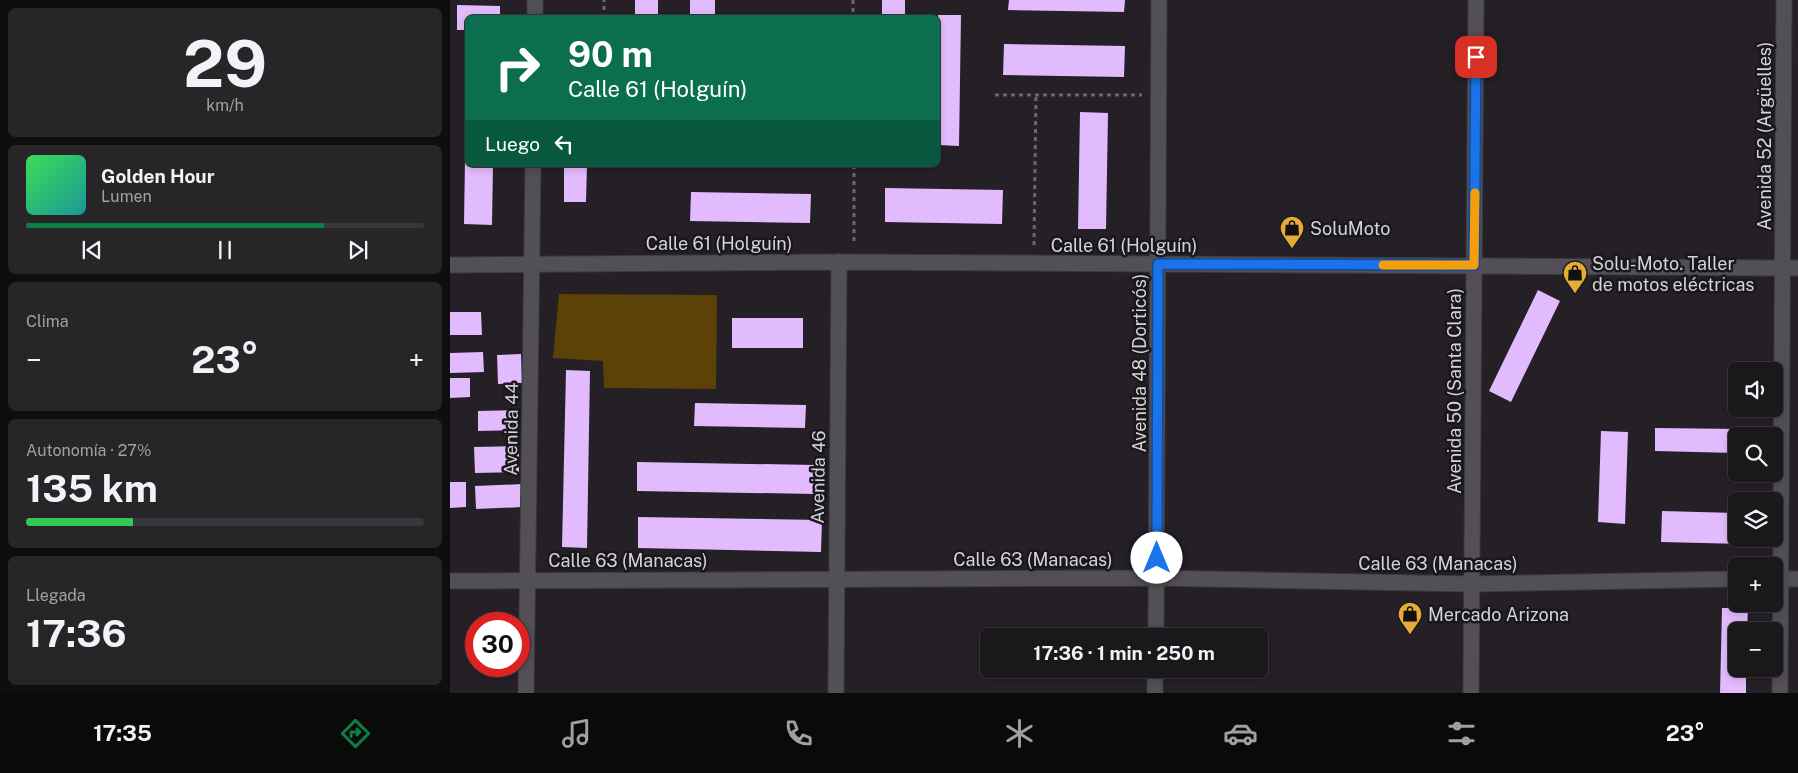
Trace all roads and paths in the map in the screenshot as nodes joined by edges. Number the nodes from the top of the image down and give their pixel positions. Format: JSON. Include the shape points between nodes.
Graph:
{"nodes":[{"id":1,"x":535,"y":0,"type":"edge"},
{"id":2,"x":604,"y":0,"type":"edge"},
{"id":3,"x":853,"y":0,"type":"edge"},
{"id":4,"x":1159,"y":0,"type":"edge"},
{"id":5,"x":1476,"y":0,"type":"edge"},
{"id":6,"x":1784,"y":0,"type":"edge"},
{"id":7,"x":535,"y":15,"type":"edge"},
{"id":8,"x":604,"y":15,"type":"edge"},
{"id":9,"x":853,"y":15,"type":"edge"},
{"id":10,"x":1036,"y":93,"type":"junction"},
{"id":11,"x":995,"y":95,"type":"dead end"},
{"id":12,"x":1157,"y":95,"type":"junction"},
{"id":13,"x":533,"y":167,"type":"edge"},
{"id":14,"x":854,"y":167,"type":"edge"},
{"id":15,"x":532,"y":262,"type":"junction"},
{"id":16,"x":847,"y":262,"type":"junction"},
{"id":17,"x":1034,"y":264,"type":"junction"},
{"id":18,"x":1158,"y":264,"type":"junction"},
{"id":19,"x":450,"y":265,"type":"edge"},
{"id":20,"x":1474,"y":265,"type":"junction"},
{"id":21,"x":1782,"y":268,"type":"junction"},
{"id":22,"x":1798,"y":268,"type":"edge"},
{"id":23,"x":1777,"y":557,"type":"edge"},
{"id":24,"x":836,"y":578,"type":"junction"},
{"id":25,"x":1157,"y":578,"type":"junction"},
{"id":26,"x":1728,"y":579,"type":"edge"},
{"id":27,"x":1783,"y":579,"type":"edge"},
{"id":28,"x":1798,"y":579,"type":"edge"},
{"id":29,"x":528,"y":580,"type":"junction"},
{"id":30,"x":450,"y":581,"type":"edge"},
{"id":31,"x":1472,"y":584,"type":"junction"},
{"id":32,"x":1778,"y":612,"type":"edge"},
{"id":33,"x":1156,"y":628,"type":"edge"},
{"id":34,"x":1155,"y":678,"type":"edge"},
{"id":35,"x":526,"y":693,"type":"edge"},
{"id":36,"x":836,"y":693,"type":"edge"},
{"id":37,"x":1155,"y":693,"type":"edge"},
{"id":38,"x":1471,"y":693,"type":"edge"},
{"id":39,"x":1780,"y":693,"type":"edge"}],
"edges":[{"from":1,"to":7,"type":"street"},
{"from":2,"to":8,"type":"path"},
{"from":3,"to":9,"type":"path"},
{"from":4,"to":12,"type":"street","name":"Avenida 48 (Dorticós)"},
{"from":5,"to":20,"type":"street","name":"Avenida 50 (Santa Clara)"},
{"from":6,"to":21,"type":"street","name":"Avenida 52 (Argüelles)"},
{"from":10,"to":11,"type":"path"},
{"from":10,"to":12,"type":"path"},
{"from":10,"to":17,"type":"path"},
{"from":12,"to":18,"type":"street","name":"Avenida 48 (Dorticós)"},
{"from":13,"to":15,"type":"street","name":"Avenida 44"},
{"from":14,"to":16,"type":"path"},
{"from":15,"to":16,"type":"street","name":"Calle 61 (Holguín)"},
{"from":15,"to":19,"type":"street","name":"Calle 61 (Holguín)"},
{"from":15,"to":29,"type":"street","name":"Avenida 44"},
{"from":16,"to":17,"type":"street","name":"Calle 61 (Holguín)"},
{"from":16,"to":24,"type":"street","name":"Avenida 46"},
{"from":17,"to":18,"type":"street","name":"Calle 61 (Holguín)"},
{"from":18,"to":20,"type":"street","name":"Calle 61 (Holguín)"},
{"from":18,"to":25,"type":"street","name":"Avenida 48 (Dorticós)"},
{"from":20,"to":21,"type":"street","name":"Calle 61 (Holguín)"},
{"from":20,"to":31,"type":"street","name":"Avenida 50 (Santa Clara)"},
{"from":21,"to":22,"type":"street","name":"Calle 61 (Holguín)"},
{"from":21,"to":23,"type":"street","name":"Avenida 52 (Argüelles)"},
{"from":24,"to":25,"type":"street","name":"Calle 63 (Manacas)"},
{"from":24,"to":29,"type":"street","name":"Calle 63 (Manacas)"},
{"from":24,"to":36,"type":"street","name":"Avenida 46"},
{"from":25,"to":31,"type":"street","name":"Calle 63 (Manacas)"},
{"from":25,"to":33,"type":"street","name":"Avenida 48 (Dorticós)"},
{"from":26,"to":31,"type":"street","name":"Calle 63 (Manacas)"},
{"from":27,"to":28,"type":"street"},
{"from":29,"to":30,"type":"street","name":"Calle 63 (Manacas)"},
{"from":29,"to":35,"type":"street","name":"Avenida 44"},
{"from":31,"to":38,"type":"street","name":"Avenida 50 (Santa Clara)"},
{"from":32,"to":39,"type":"street","name":"Avenida 52 (Argüelles)"},
{"from":34,"to":37,"type":"street"}]}
